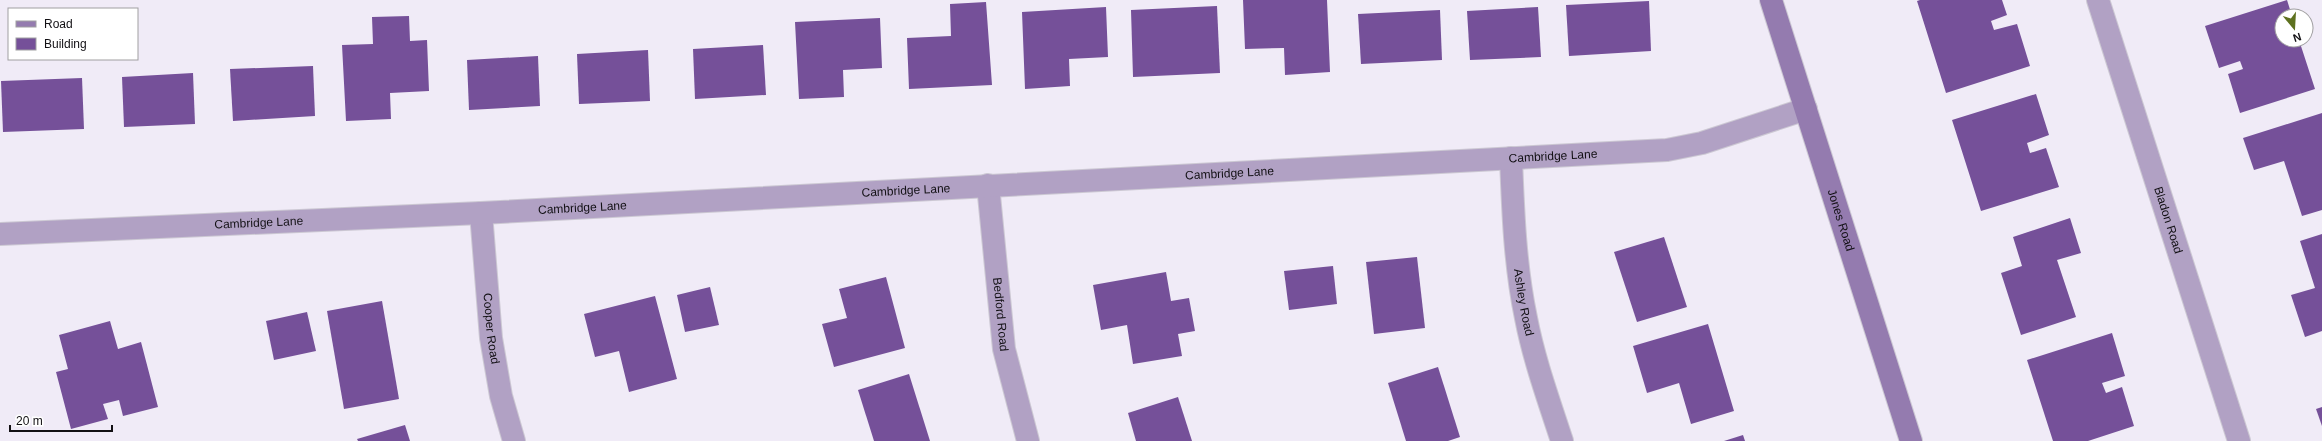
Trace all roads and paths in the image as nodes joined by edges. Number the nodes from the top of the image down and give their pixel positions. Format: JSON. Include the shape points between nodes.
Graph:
{"nodes":[{"id":1,"x":1771,"y":0,"type":"edge"},
{"id":2,"x":2098,"y":0,"type":"edge"},
{"id":3,"x":1806,"y":109,"type":"junction"},
{"id":4,"x":1511,"y":158,"type":"junction"},
{"id":5,"x":988,"y":185,"type":"junction"},
{"id":6,"x":481,"y":213,"type":"junction"},
{"id":7,"x":0,"y":234,"type":"edge"},
{"id":8,"x":514,"y":441,"type":"edge"},
{"id":9,"x":1028,"y":441,"type":"edge"},
{"id":10,"x":1562,"y":441,"type":"edge"},
{"id":11,"x":1911,"y":441,"type":"edge"},
{"id":12,"x":2239,"y":441,"type":"edge"}],
"edges":[{"from":1,"to":3,"type":"street","name":"Jones Road"},
{"from":2,"to":12,"type":"street","name":"Bladon Road"},
{"from":3,"to":4,"type":"street","name":"Cambridge Lane","via":[[1702,143],[1667,150]]},
{"from":3,"to":11,"type":"street","name":"Jones Road"},
{"from":4,"to":5,"type":"street","name":"Cambridge Lane"},
{"from":4,"to":10,"type":"street","name":"Ashley Road","via":[[1515,228],[1526,318]]},
{"from":5,"to":6,"type":"street","name":"Cambridge Lane"},
{"from":5,"to":9,"type":"street","name":"Bedford Road","via":[[1004,349]]},
{"from":6,"to":7,"type":"street","name":"Cambridge Lane"},
{"from":6,"to":8,"type":"street","name":"Cooper Road","via":[[491,338],[501,396]]}]}
